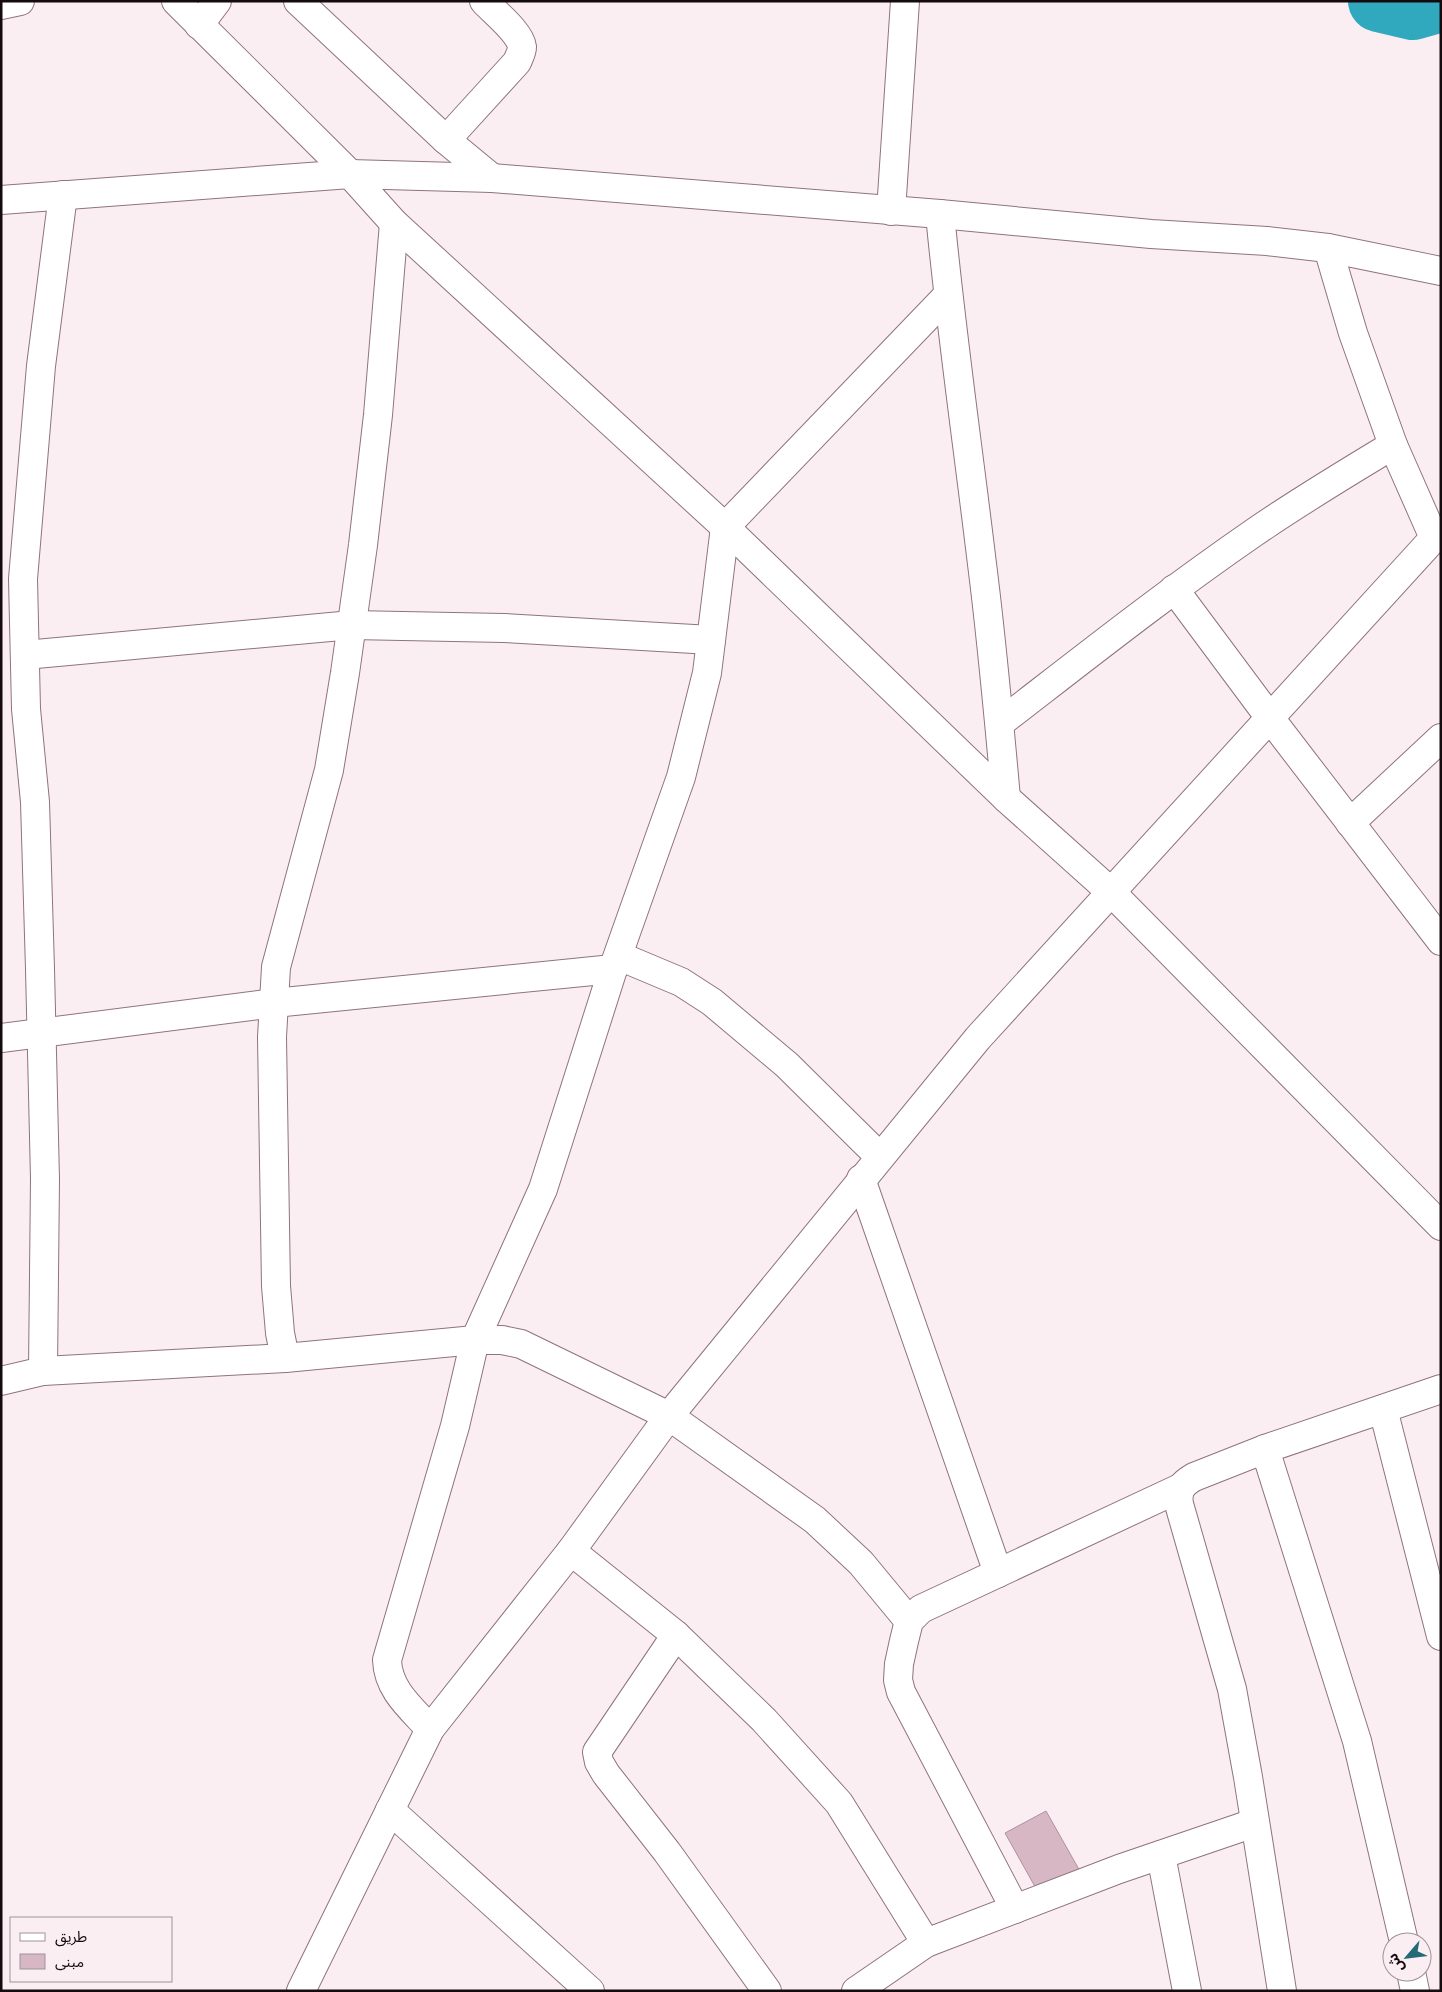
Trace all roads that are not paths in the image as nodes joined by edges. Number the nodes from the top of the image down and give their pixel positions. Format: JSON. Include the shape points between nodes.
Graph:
{"nodes":[{"id":1,"x":20,"y":1,"type":"edge"},
{"id":2,"x":176,"y":1,"type":"edge"},
{"id":3,"x":216,"y":1,"type":"edge"},
{"id":4,"x":298,"y":1,"type":"edge"},
{"id":5,"x":484,"y":1,"type":"edge"},
{"id":6,"x":905,"y":1,"type":"edge"},
{"id":7,"x":1,"y":5,"type":"edge"},
{"id":8,"x":199,"y":25,"type":"junction"},
{"id":9,"x":446,"y":140,"type":"junction"},
{"id":10,"x":350,"y":174,"type":"junction"},
{"id":11,"x":492,"y":178,"type":"junction"},
{"id":12,"x":64,"y":195,"type":"junction"},
{"id":13,"x":1,"y":200,"type":"edge"},
{"id":14,"x":891,"y":211,"type":"junction"},
{"id":15,"x":940,"y":214,"type":"junction"},
{"id":16,"x":394,"y":223,"type":"junction"},
{"id":17,"x":1328,"y":248,"type":"junction"},
{"id":18,"x":1441,"y":271,"type":"edge"},
{"id":19,"x":948,"y":295,"type":"junction"},
{"id":20,"x":1394,"y":445,"type":"junction"},
{"id":21,"x":725,"y":527,"type":"junction"},
{"id":22,"x":1435,"y":532,"type":"edge"},
{"id":23,"x":1174,"y":589,"type":"junction"},
{"id":24,"x":352,"y":625,"type":"junction"},
{"id":25,"x":711,"y":640,"type":"junction"},
{"id":26,"x":24,"y":655,"type":"junction"},
{"id":27,"x":1270,"y":718,"type":"junction"},
{"id":28,"x":1000,"y":723,"type":"junction"},
{"id":29,"x":1441,"y":738,"type":"edge"},
{"id":30,"x":1006,"y":798,"type":"junction"},
{"id":31,"x":1350,"y":822,"type":"junction"},
{"id":32,"x":1111,"y":892,"type":"junction"},
{"id":33,"x":1439,"y":937,"type":"edge"},
{"id":34,"x":616,"y":962,"type":"junction"},
{"id":35,"x":274,"y":1003,"type":"junction"},
{"id":36,"x":42,"y":1033,"type":"junction"},
{"id":37,"x":1,"y":1038,"type":"edge"},
{"id":38,"x":880,"y":1156,"type":"junction"},
{"id":39,"x":862,"y":1179,"type":"junction"},
{"id":40,"x":1441,"y":1226,"type":"edge"},
{"id":41,"x":475,"y":1340,"type":"junction"},
{"id":42,"x":285,"y":1358,"type":"junction"},
{"id":43,"x":43,"y":1371,"type":"junction"},
{"id":44,"x":1,"y":1381,"type":"edge"},
{"id":45,"x":1441,"y":1389,"type":"edge"},
{"id":46,"x":1383,"y":1409,"type":"junction"},
{"id":47,"x":669,"y":1416,"type":"junction"},
{"id":48,"x":1265,"y":1449,"type":"junction"},
{"id":49,"x":1180,"y":1488,"type":"junction"},
{"id":50,"x":571,"y":1551,"type":"junction"},
{"id":51,"x":998,"y":1573,"type":"junction"},
{"id":52,"x":909,"y":1621,"type":"junction"},
{"id":53,"x":676,"y":1635,"type":"junction"},
{"id":54,"x":1441,"y":1636,"type":"edge"},
{"id":55,"x":430,"y":1729,"type":"junction"},
{"id":56,"x":390,"y":1810,"type":"junction"},
{"id":57,"x":1254,"y":1823,"type":"junction"},
{"id":58,"x":1161,"y":1855,"type":"junction"},
{"id":59,"x":1015,"y":1909,"type":"junction"},
{"id":60,"x":1402,"y":1932,"type":"edge"},
{"id":61,"x":926,"y":1943,"type":"junction"},
{"id":62,"x":301,"y":1991,"type":"edge"},
{"id":63,"x":590,"y":1991,"type":"edge"},
{"id":64,"x":767,"y":1991,"type":"edge"},
{"id":65,"x":856,"y":1991,"type":"edge"},
{"id":66,"x":1186,"y":1991,"type":"edge"},
{"id":67,"x":1282,"y":1991,"type":"edge"}],
"edges":[{"from":1,"to":7,"type":"street"},
{"from":2,"to":8,"type":"street"},
{"from":3,"to":8,"type":"street"},
{"from":4,"to":9,"type":"street"},
{"from":5,"to":9,"type":"street","via":[[516,33],[522,46],[520,56]]},
{"from":6,"to":14,"type":"street"},
{"from":8,"to":10,"type":"street"},
{"from":9,"to":11,"type":"street"},
{"from":10,"to":11,"type":"street"},
{"from":10,"to":12,"type":"street"},
{"from":10,"to":16,"type":"street"},
{"from":11,"to":14,"type":"street"},
{"from":12,"to":13,"type":"street"},
{"from":12,"to":26,"type":"street","via":[[42,357],[30,490],[23,578]]},
{"from":14,"to":15,"type":"street"},
{"from":15,"to":17,"type":"street"},
{"from":15,"to":19,"type":"street"},
{"from":16,"to":21,"type":"street"},
{"from":16,"to":24,"type":"street","via":[[378,415]]},
{"from":17,"to":18,"type":"street"},
{"from":17,"to":20,"type":"street","via":[[1353,333]]},
{"from":19,"to":21,"type":"street"},
{"from":19,"to":28,"type":"street"},
{"from":20,"to":22,"type":"street"},
{"from":20,"to":23,"type":"street","via":[[1312,493]]},
{"from":21,"to":25,"type":"street"},
{"from":21,"to":30,"type":"street"},
{"from":22,"to":27,"type":"street"},
{"from":23,"to":27,"type":"street"},
{"from":23,"to":28,"type":"street"},
{"from":24,"to":25,"type":"street","via":[[504,628]]},
{"from":24,"to":26,"type":"street"},
{"from":24,"to":35,"type":"street","via":[[329,770],[276,967]]},
{"from":25,"to":34,"type":"street","via":[[707,673],[681,777]]},
{"from":26,"to":36,"type":"street","via":[[35,802]]},
{"from":27,"to":31,"type":"street"},
{"from":27,"to":32,"type":"street"},
{"from":28,"to":30,"type":"street"},
{"from":29,"to":31,"type":"street"},
{"from":30,"to":32,"type":"street"},
{"from":31,"to":33,"type":"street"},
{"from":32,"to":38,"type":"street","via":[[978,1038]]},
{"from":32,"to":40,"type":"street"},
{"from":34,"to":35,"type":"street"},
{"from":34,"to":38,"type":"street","via":[[681,982],[712,1002],[786,1065]]},
{"from":34,"to":41,"type":"street","via":[[543,1189]]},
{"from":35,"to":36,"type":"street"},
{"from":35,"to":42,"type":"street","via":[[276,1286]]},
{"from":36,"to":37,"type":"street"},
{"from":36,"to":43,"type":"street","via":[[45,1179]]},
{"from":38,"to":39,"type":"street"},
{"from":39,"to":47,"type":"street"},
{"from":39,"to":51,"type":"street"},
{"from":41,"to":42,"type":"street"},
{"from":41,"to":47,"type":"street","via":[[521,1344]]},
{"from":41,"to":55,"type":"street","via":[[455,1426],[387,1660],[387,1671],[396,1692]]},
{"from":42,"to":43,"type":"street"},
{"from":43,"to":44,"type":"street"},
{"from":45,"to":46,"type":"street"},
{"from":46,"to":48,"type":"street"},
{"from":46,"to":54,"type":"street"},
{"from":47,"to":50,"type":"street"},
{"from":47,"to":52,"type":"street","via":[[814,1520],[861,1563]]},
{"from":48,"to":49,"type":"street","via":[[1194,1477]]},
{"from":48,"to":60,"type":"street","via":[[1357,1741]]},
{"from":49,"to":51,"type":"street"},
{"from":49,"to":57,"type":"street","via":[[1179,1504],[1232,1688]]},
{"from":50,"to":53,"type":"street"},
{"from":50,"to":55,"type":"street"},
{"from":51,"to":52,"type":"street","via":[[921,1609]]},
{"from":52,"to":59,"type":"street","via":[[899,1664],[901,1692]]},
{"from":53,"to":61,"type":"street","via":[[764,1720],[838,1803]]},
{"from":53,"to":64,"type":"street","via":[[597,1752],[599,1762]]},
{"from":55,"to":56,"type":"street"},
{"from":56,"to":62,"type":"street"},
{"from":56,"to":63,"type":"street"},
{"from":57,"to":58,"type":"street"},
{"from":57,"to":67,"type":"street"},
{"from":58,"to":59,"type":"street"},
{"from":58,"to":66,"type":"street"},
{"from":59,"to":61,"type":"street"},
{"from":61,"to":65,"type":"street"}]}
